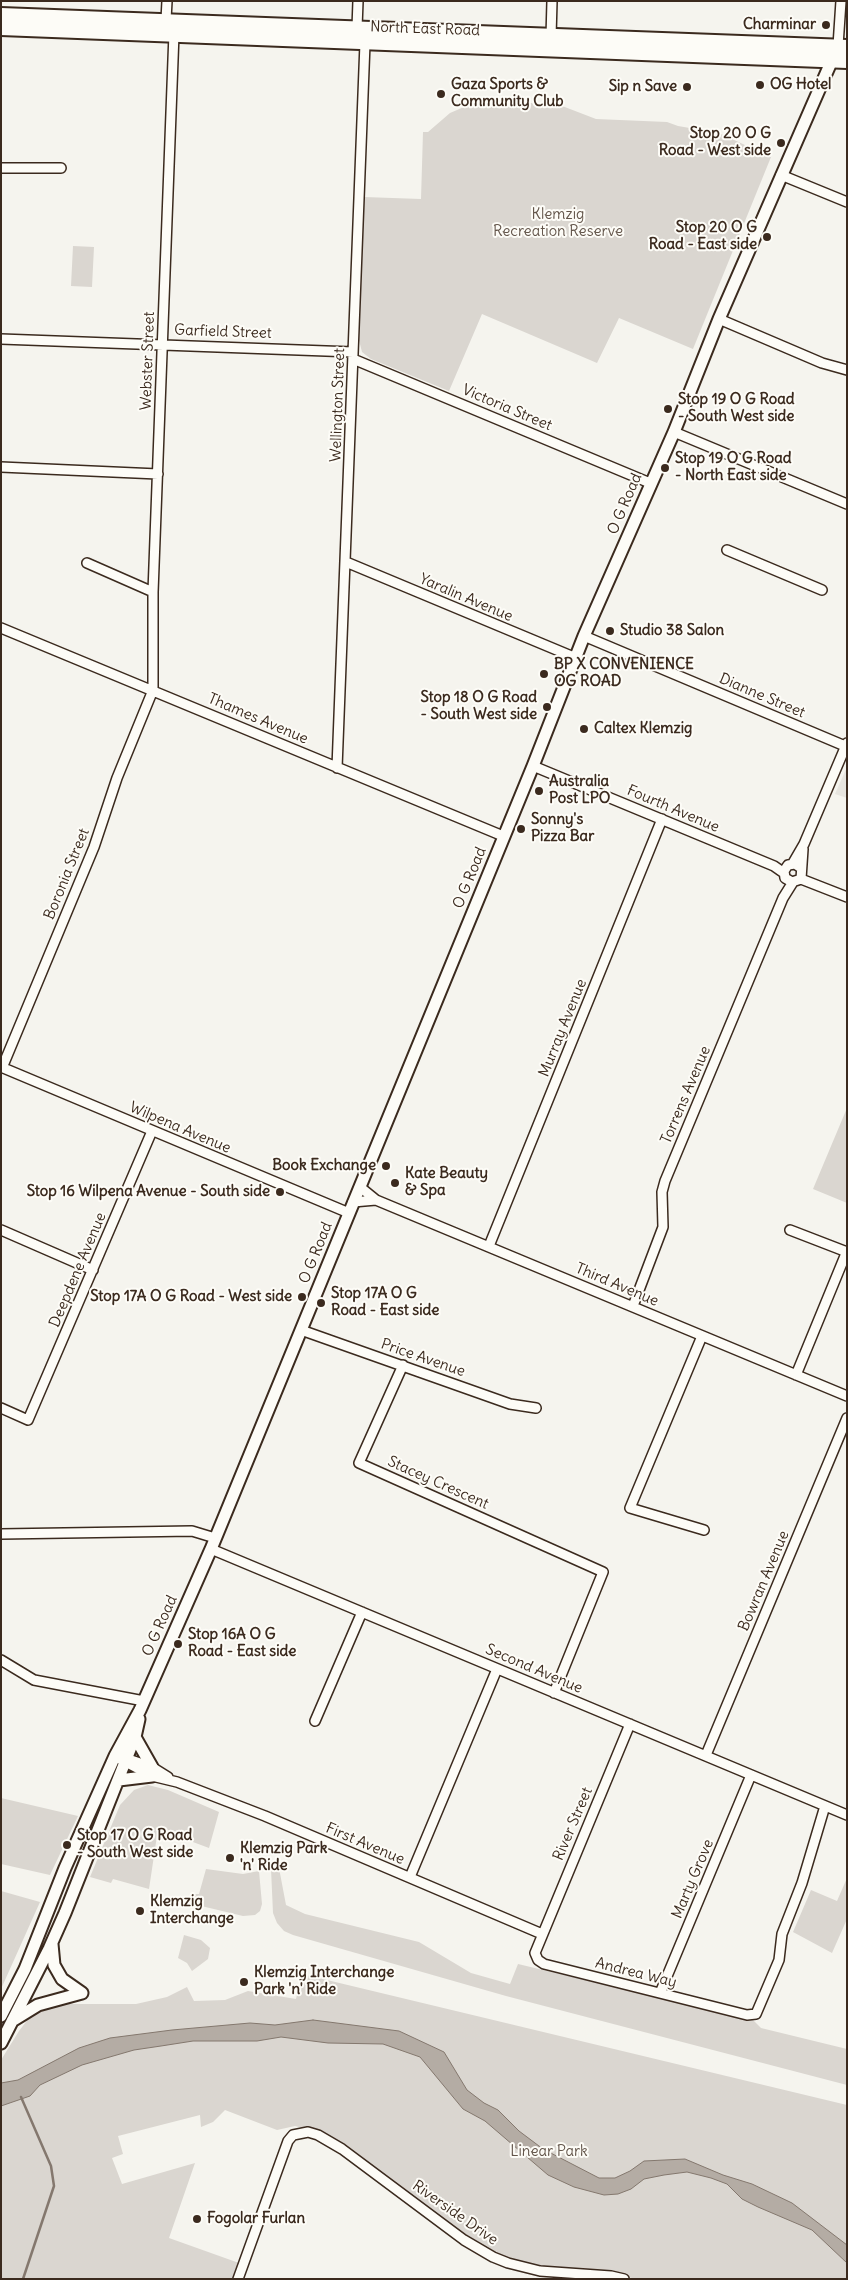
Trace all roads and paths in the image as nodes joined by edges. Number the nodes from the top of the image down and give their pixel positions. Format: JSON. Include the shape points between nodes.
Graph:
{"nodes":[{"id":1,"x":167,"y":1,"type":"edge"},
{"id":2,"x":358,"y":1,"type":"edge"},
{"id":3,"x":552,"y":1,"type":"edge"},
{"id":4,"x":841,"y":1,"type":"edge"},
{"id":5,"x":1,"y":15,"type":"edge"},
{"id":6,"x":166,"y":20,"type":"junction"},
{"id":7,"x":1,"y":28,"type":"edge"},
{"id":8,"x":357,"y":28,"type":"junction"},
{"id":9,"x":174,"y":33,"type":"junction"},
{"id":10,"x":366,"y":43,"type":"junction"},
{"id":11,"x":550,"y":44,"type":"junction"},
{"id":12,"x":842,"y":46,"type":"edge"},
{"id":13,"x":832,"y":60,"type":"junction"},
{"id":14,"x":847,"y":61,"type":"edge"},
{"id":15,"x":1,"y":168,"type":"edge"},
{"id":16,"x":61,"y":168,"type":"dead end"},
{"id":17,"x":781,"y":174,"type":"junction"},
{"id":18,"x":847,"y":202,"type":"edge"},
{"id":19,"x":719,"y":319,"type":"junction"},
{"id":20,"x":1,"y":338,"type":"edge"},
{"id":21,"x":163,"y":344,"type":"junction"},
{"id":22,"x":353,"y":355,"type":"junction"},
{"id":23,"x":847,"y":370,"type":"edge"},
{"id":24,"x":674,"y":432,"type":"junction"},
{"id":25,"x":1,"y":466,"type":"edge"},
{"id":26,"x":158,"y":474,"type":"junction"},
{"id":27,"x":650,"y":483,"type":"junction"},
{"id":28,"x":847,"y":504,"type":"edge"},
{"id":29,"x":727,"y":550,"type":"dead end"},
{"id":30,"x":346,"y":562,"type":"junction"},
{"id":31,"x":87,"y":563,"type":"dead end"},
{"id":32,"x":822,"y":590,"type":"dead end"},
{"id":33,"x":153,"y":592,"type":"junction"},
{"id":34,"x":1,"y":628,"type":"edge"},
{"id":35,"x":584,"y":636,"type":"junction"},
{"id":36,"x":576,"y":658,"type":"junction"},
{"id":37,"x":153,"y":690,"type":"junction"},
{"id":38,"x":846,"y":744,"type":"edge"},
{"id":39,"x":533,"y":766,"type":"junction"},
{"id":40,"x":338,"y":768,"type":"junction"},
{"id":41,"x":662,"y":819,"type":"junction"},
{"id":42,"x":503,"y":836,"type":"junction"},
{"id":43,"x":793,"y":873,"type":"junction"},
{"id":44,"x":847,"y":897,"type":"edge"},
{"id":45,"x":2,"y":1068,"type":"edge"},
{"id":46,"x":152,"y":1131,"type":"junction"},
{"id":47,"x":360,"y":1187,"type":"junction"},
{"id":48,"x":376,"y":1200,"type":"junction"},
{"id":49,"x":354,"y":1202,"type":"junction"},
{"id":50,"x":349,"y":1213,"type":"junction"},
{"id":51,"x":1,"y":1230,"type":"edge"},
{"id":52,"x":790,"y":1230,"type":"dead end"},
{"id":53,"x":489,"y":1246,"type":"junction"},
{"id":54,"x":847,"y":1252,"type":"edge"},
{"id":55,"x":93,"y":1270,"type":"junction"},
{"id":56,"x":633,"y":1306,"type":"junction"},
{"id":57,"x":301,"y":1330,"type":"junction"},
{"id":58,"x":702,"y":1336,"type":"junction"},
{"id":59,"x":403,"y":1365,"type":"junction"},
{"id":60,"x":796,"y":1375,"type":"junction"},
{"id":61,"x":847,"y":1396,"type":"edge"},
{"id":62,"x":1,"y":1408,"type":"edge"},
{"id":63,"x":536,"y":1408,"type":"dead end"},
{"id":64,"x":847,"y":1418,"type":"edge"},
{"id":65,"x":704,"y":1530,"type":"dead end"},
{"id":66,"x":1,"y":1534,"type":"edge"},
{"id":67,"x":215,"y":1538,"type":"junction"},
{"id":68,"x":211,"y":1549,"type":"junction"},
{"id":69,"x":362,"y":1612,"type":"junction"},
{"id":70,"x":1,"y":1660,"type":"edge"},
{"id":71,"x":497,"y":1669,"type":"junction"},
{"id":72,"x":554,"y":1693,"type":"junction"},
{"id":73,"x":142,"y":1705,"type":"junction"},
{"id":74,"x":315,"y":1721,"type":"dead end"},
{"id":75,"x":630,"y":1724,"type":"junction"},
{"id":76,"x":135,"y":1738,"type":"junction"},
{"id":77,"x":706,"y":1755,"type":"junction"},
{"id":78,"x":115,"y":1756,"type":"junction"},
{"id":79,"x":126,"y":1761,"type":"junction"},
{"id":80,"x":152,"y":1771,"type":"junction"},
{"id":81,"x":751,"y":1775,"type":"junction"},
{"id":82,"x":119,"y":1780,"type":"junction"},
{"id":83,"x":825,"y":1806,"type":"junction"},
{"id":84,"x":847,"y":1815,"type":"edge"},
{"id":85,"x":410,"y":1877,"type":"junction"},
{"id":86,"x":542,"y":1934,"type":"junction"},
{"id":87,"x":52,"y":1942,"type":"junction"},
{"id":88,"x":21,"y":1977,"type":"junction"},
{"id":89,"x":33,"y":1980,"type":"junction"},
{"id":90,"x":660,"y":1993,"type":"junction"},
{"id":91,"x":1,"y":2016,"type":"edge"},
{"id":92,"x":12,"y":2021,"type":"junction"},
{"id":93,"x":1,"y":2043,"type":"edge"},
{"id":94,"x":238,"y":2279,"type":"edge"},
{"id":95,"x":624,"y":2279,"type":"edge"}],
"edges":[{"from":1,"to":6,"type":"street"},
{"from":2,"to":8,"type":"street"},
{"from":3,"to":11,"type":"street"},
{"from":4,"to":12,"type":"street"},
{"from":5,"to":6,"type":"highway","name":"North East Road"},
{"from":6,"to":8,"type":"highway","name":"North East Road"},
{"from":6,"to":9,"type":"highway"},
{"from":7,"to":9,"type":"highway","name":"North East Road"},
{"from":8,"to":10,"type":"highway"},
{"from":8,"to":11,"type":"highway","name":"North East Road"},
{"from":9,"to":10,"type":"highway","name":"North East Road"},
{"from":9,"to":21,"type":"street","name":"Webster Street"},
{"from":10,"to":11,"type":"highway","name":"North East Road"},
{"from":10,"to":22,"type":"street","name":"Wellington Street"},
{"from":11,"to":12,"type":"highway","name":"North East Road"},
{"from":11,"to":13,"type":"highway","name":"North East Road"},
{"from":12,"to":13,"type":"highway"},
{"from":13,"to":14,"type":"highway","name":"North East Road"},
{"from":13,"to":17,"type":"main road","name":"O G Road"},
{"from":15,"to":16,"type":"street"},
{"from":17,"to":18,"type":"street"},
{"from":17,"to":19,"type":"main road","name":"O G Road"},
{"from":19,"to":23,"type":"street","via":[[822,363]]},
{"from":19,"to":24,"type":"main road","name":"O G Road"},
{"from":20,"to":21,"type":"street","name":"Garfield Street"},
{"from":21,"to":22,"type":"street","name":"Garfield Street"},
{"from":21,"to":26,"type":"street","name":"Webster Street"},
{"from":22,"to":27,"type":"street","name":"Victoria Street"},
{"from":22,"to":30,"type":"street","name":"Wellington Street"},
{"from":24,"to":27,"type":"main road","name":"O G Road"},
{"from":24,"to":28,"type":"street"},
{"from":25,"to":26,"type":"street"},
{"from":26,"to":33,"type":"street","name":"Webster Street"},
{"from":27,"to":35,"type":"main road","name":"O G Road"},
{"from":29,"to":32,"type":"street"},
{"from":30,"to":36,"type":"street","name":"Yaralin Avenue"},
{"from":30,"to":40,"type":"street","name":"Wellington Street"},
{"from":31,"to":33,"type":"street"},
{"from":33,"to":37,"type":"street","name":"Webster Street"},
{"from":34,"to":37,"type":"street","name":"Thames Avenue"},
{"from":35,"to":36,"type":"main road","name":"O G Road"},
{"from":35,"to":38,"type":"street","name":"Dianne Street"},
{"from":36,"to":39,"type":"main road","name":"O G Road"},
{"from":37,"to":40,"type":"street","name":"Thames Avenue"},
{"from":37,"to":45,"type":"street","name":"Boronia Street","via":[[117,778],[94,847]]},
{"from":38,"to":43,"type":"street","name":"Torrens Avenue"},
{"from":39,"to":41,"type":"street","name":"Fourth Avenue"},
{"from":39,"to":42,"type":"main road","name":"O G Road"},
{"from":40,"to":42,"type":"street","name":"Thames Avenue"},
{"from":41,"to":43,"type":"street","name":"Fourth Avenue"},
{"from":41,"to":53,"type":"street","name":"Murray Avenue"},
{"from":42,"to":47,"type":"main road","name":"O G Road"},
{"from":43,"to":44,"type":"street","name":"Fourth Avenue"},
{"from":43,"to":56,"type":"street","name":"Torrens Avenue","via":[[664,1181],[663,1226]]},
{"from":45,"to":46,"type":"street","name":"Wilpena Avenue"},
{"from":46,"to":50,"type":"street","name":"Wilpena Avenue"},
{"from":46,"to":55,"type":"street","name":"Deepdene Avenue"},
{"from":47,"to":48,"type":"street","name":"Third Avenue"},
{"from":47,"to":49,"type":"main road","name":"O G Road"},
{"from":48,"to":49,"type":"street","name":"Third Avenue"},
{"from":48,"to":53,"type":"street","name":"Third Avenue"},
{"from":49,"to":50,"type":"main road","name":"O G Road"},
{"from":50,"to":57,"type":"main road","name":"O G Road"},
{"from":51,"to":55,"type":"street"},
{"from":52,"to":54,"type":"street"},
{"from":53,"to":56,"type":"street","name":"Third Avenue"},
{"from":54,"to":60,"type":"street"},
{"from":55,"to":62,"type":"street","name":"Deepdene Avenue","via":[[28,1420]]},
{"from":56,"to":58,"type":"street","name":"Third Avenue"},
{"from":57,"to":59,"type":"street","name":"Price Avenue"},
{"from":57,"to":67,"type":"main road","name":"O G Road"},
{"from":58,"to":60,"type":"street","name":"Third Avenue"},
{"from":58,"to":65,"type":"street","via":[[630,1508]]},
{"from":59,"to":63,"type":"street","name":"Price Avenue","via":[[510,1404]]},
{"from":59,"to":72,"type":"street","name":"Stacey Crescent","via":[[359,1463],[603,1572]]},
{"from":60,"to":61,"type":"street","name":"Third Avenue"},
{"from":64,"to":77,"type":"street","name":"Bowran Avenue"},
{"from":66,"to":67,"type":"street","via":[[192,1531]]},
{"from":67,"to":68,"type":"main road","name":"O G Road"},
{"from":68,"to":69,"type":"street","name":"Second Avenue"},
{"from":68,"to":73,"type":"main road","name":"O G Road"},
{"from":69,"to":71,"type":"street","name":"Second Avenue"},
{"from":69,"to":74,"type":"street"},
{"from":70,"to":73,"type":"street","via":[[34,1680]]},
{"from":71,"to":72,"type":"street","name":"Second Avenue"},
{"from":71,"to":85,"type":"street"},
{"from":72,"to":75,"type":"street","name":"Second Avenue"},
{"from":73,"to":76,"type":"main road","name":"O G Road"},
{"from":73,"to":78,"type":"main road","name":"O G Road"},
{"from":75,"to":77,"type":"street","name":"Second Avenue"},
{"from":75,"to":86,"type":"street","name":"River Street"},
{"from":76,"to":79,"type":"main road","name":"O G Road"},
{"from":76,"to":80,"type":"main road"},
{"from":77,"to":81,"type":"street","name":"Second Avenue"},
{"from":78,"to":79,"type":"street","name":"First Avenue"},
{"from":78,"to":88,"type":"main road","name":"O G Road"},
{"from":79,"to":80,"type":"street","name":"First Avenue"},
{"from":79,"to":82,"type":"main road","name":"O G Road"},
{"from":80,"to":82,"type":"main road"},
{"from":80,"to":85,"type":"street","name":"First Avenue"},
{"from":81,"to":83,"type":"street","name":"Second Avenue"},
{"from":81,"to":90,"type":"street","name":"Marty Grove"},
{"from":82,"to":87,"type":"main road","name":"O G Road"},
{"from":83,"to":84,"type":"street","name":"Second Avenue"},
{"from":83,"to":90,"type":"street","name":"Andrea Way","via":[[802,1883],[782,1934],[779,1960],[756,2014],[750,2016]]},
{"from":85,"to":86,"type":"street","name":"First Avenue"},
{"from":86,"to":90,"type":"street","name":"Andrea Way","via":[[535,1953],[544,1964]]},
{"from":87,"to":89,"type":"main road","name":"O G Road"},
{"from":87,"to":92,"type":"main road","via":[[54,1965],[62,1978],[82,1992],[38,2005]]},
{"from":88,"to":89,"type":"main road"},
{"from":88,"to":91,"type":"main road","name":"O G Road"},
{"from":89,"to":92,"type":"main road","name":"O G Road"},
{"from":92,"to":93,"type":"main road","name":"O G Road"},
{"from":94,"to":95,"type":"street","name":"Riverside Drive","via":[[288,2141],[300,2133],[318,2135],[360,2161],[481,2251],[508,2263],[540,2271]]}]}
